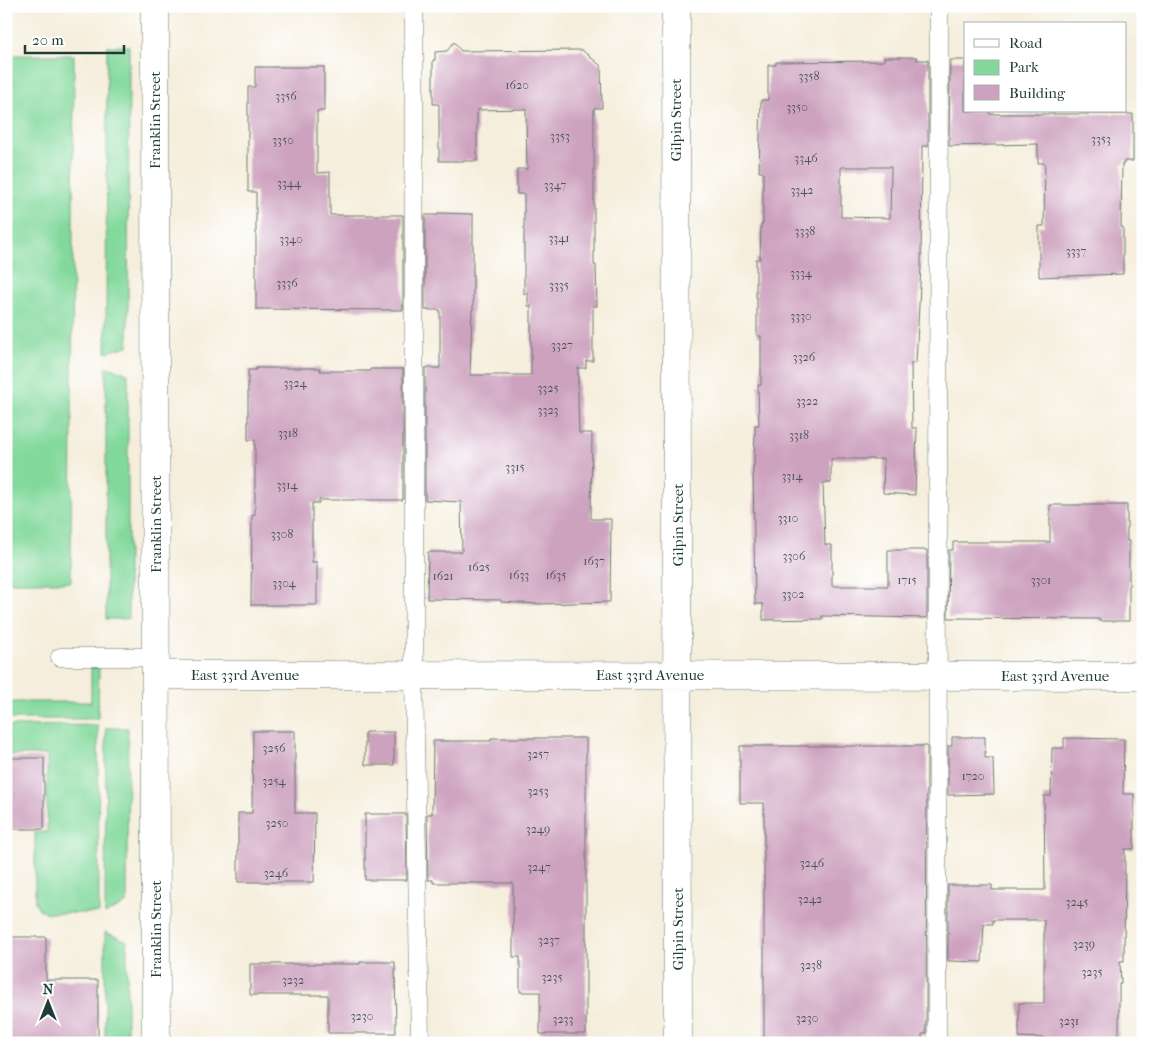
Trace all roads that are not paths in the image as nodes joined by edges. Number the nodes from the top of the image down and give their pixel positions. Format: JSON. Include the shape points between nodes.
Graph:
{"nodes":[{"id":1,"x":155,"y":6,"type":"edge"},
{"id":2,"x":414,"y":6,"type":"edge"},
{"id":3,"x":676,"y":6,"type":"edge"},
{"id":4,"x":939,"y":6,"type":"edge"},
{"id":5,"x":60,"y":657,"type":"dead end"},
{"id":6,"x":156,"y":666,"type":"junction"},
{"id":7,"x":414,"y":675,"type":"junction"},
{"id":8,"x":678,"y":676,"type":"junction"},
{"id":9,"x":938,"y":676,"type":"junction"},
{"id":10,"x":1143,"y":676,"type":"edge"},
{"id":11,"x":156,"y":1043,"type":"edge"},
{"id":12,"x":420,"y":1043,"type":"edge"},
{"id":13,"x":678,"y":1043,"type":"edge"},
{"id":14,"x":937,"y":1043,"type":"edge"}],
"edges":[{"from":1,"to":6,"type":"street","name":"Franklin Street"},
{"from":2,"to":7,"type":"lane"},
{"from":3,"to":8,"type":"street","name":"Gilpin Street"},
{"from":4,"to":9,"type":"lane"},
{"from":5,"to":6,"type":"lane"},
{"from":6,"to":7,"type":"street","name":"East 33rd Avenue"},
{"from":6,"to":11,"type":"street","name":"Franklin Street"},
{"from":7,"to":8,"type":"street","name":"East 33rd Avenue"},
{"from":7,"to":12,"type":"lane"},
{"from":8,"to":9,"type":"street","name":"East 33rd Avenue"},
{"from":8,"to":13,"type":"street","name":"Gilpin Street"},
{"from":9,"to":10,"type":"street","name":"East 33rd Avenue"},
{"from":9,"to":14,"type":"lane"}]}
